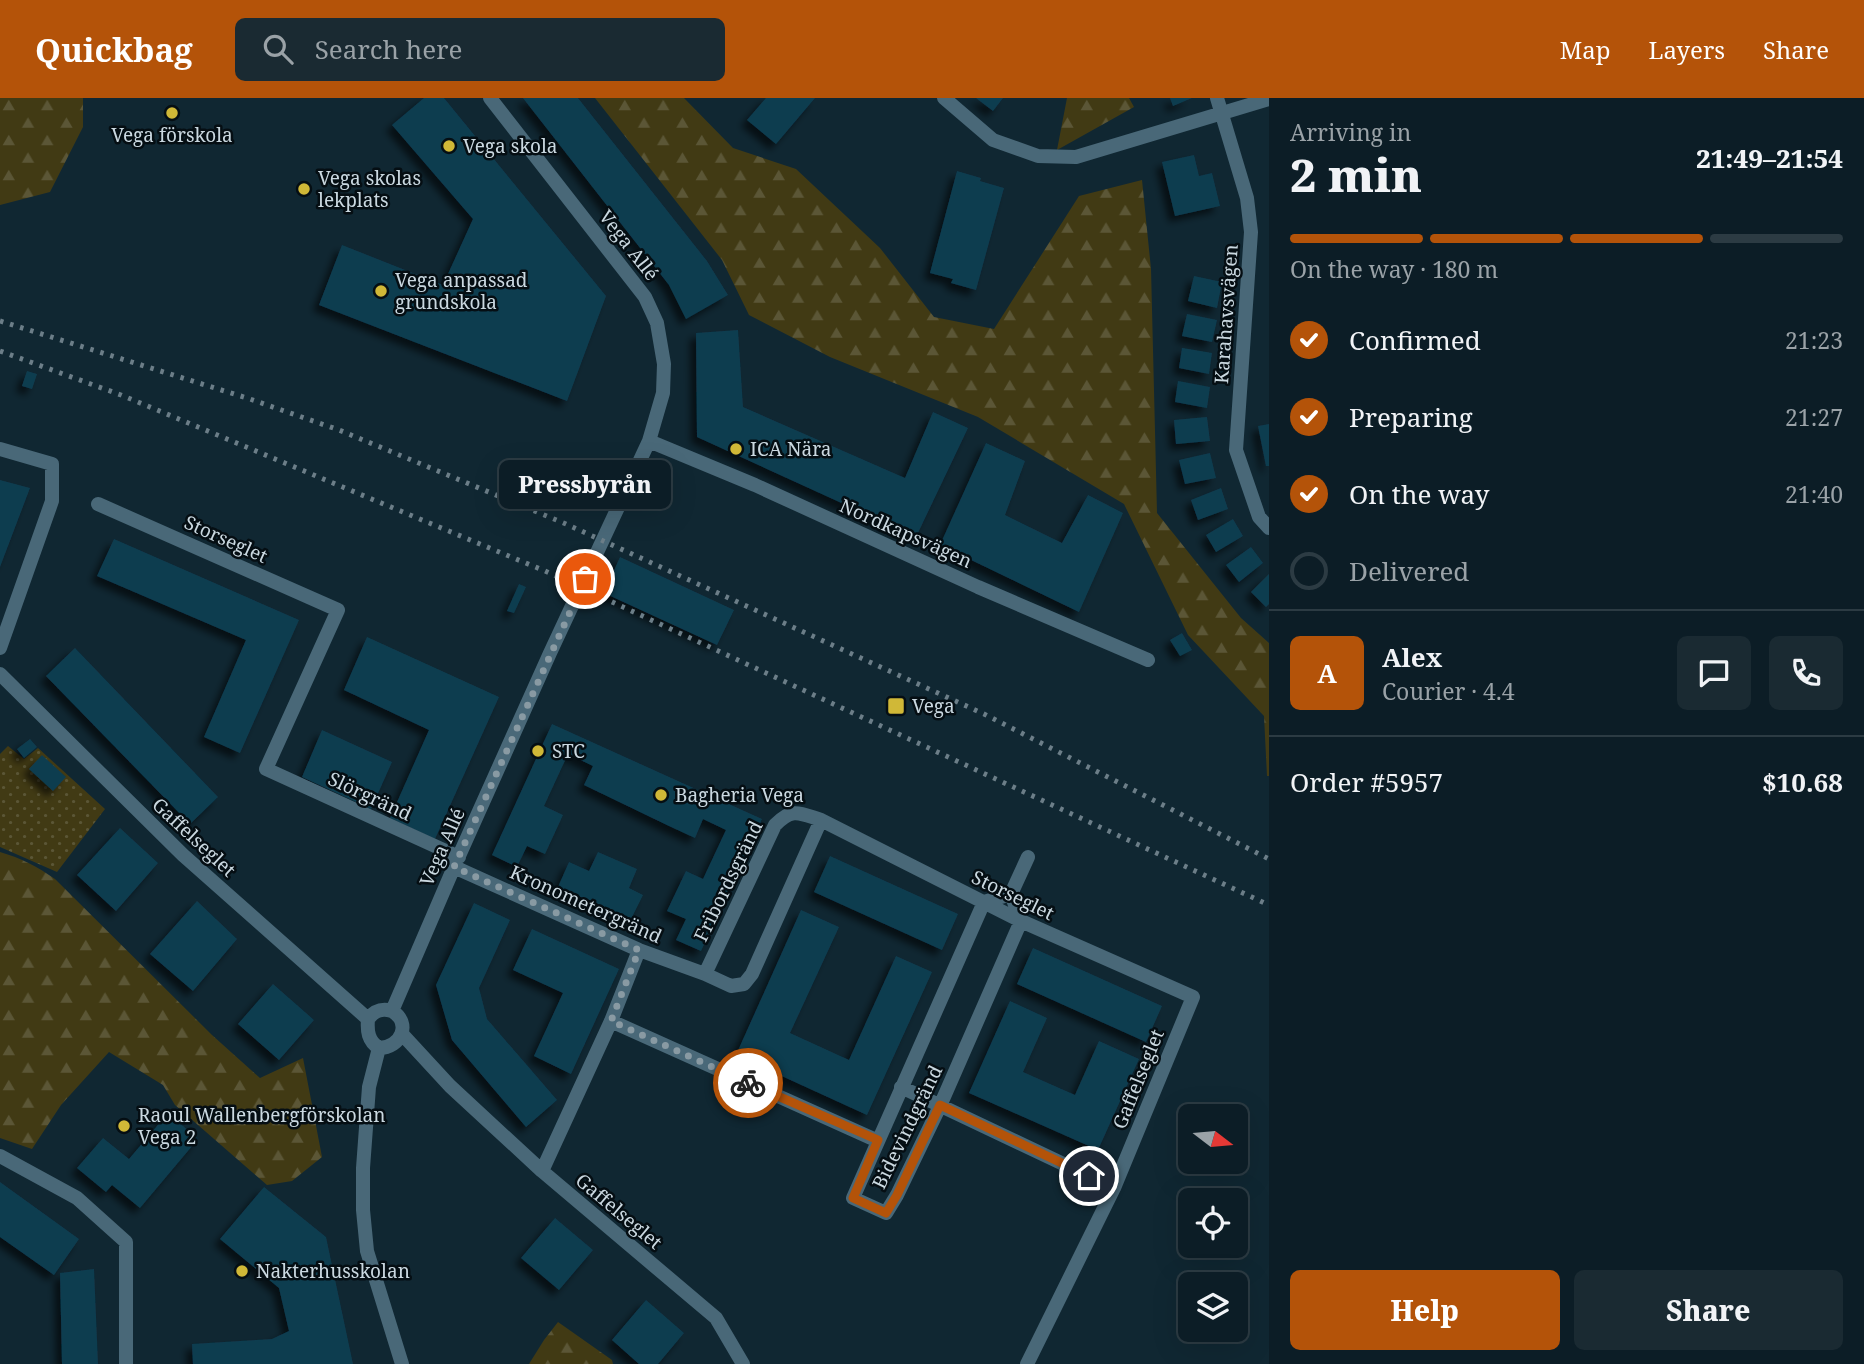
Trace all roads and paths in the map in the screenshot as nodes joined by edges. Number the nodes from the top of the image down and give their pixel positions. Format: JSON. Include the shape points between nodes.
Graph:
{"nodes":[{"id":1,"x":490,"y":98,"type":"edge"},
{"id":2,"x":944,"y":98,"type":"edge"},
{"id":3,"x":1217,"y":98,"type":"edge"},
{"id":4,"x":1269,"y":99,"type":"edge"},
{"id":5,"x":1222,"y":113,"type":"junction"},
{"id":6,"x":649,"y":442,"type":"junction"},
{"id":7,"x":0,"y":449,"type":"edge"},
{"id":8,"x":98,"y":503,"type":"dead end"},
{"id":9,"x":1269,"y":528,"type":"edge"},
{"id":10,"x":0,"y":648,"type":"edge"},
{"id":11,"x":1148,"y":660,"type":"dead end"},
{"id":12,"x":0,"y":674,"type":"edge"},
{"id":13,"x":266,"y":769,"type":"joint"},
{"id":14,"x":821,"y":820,"type":"junction"},
{"id":15,"x":1028,"y":857,"type":"dead end"},
{"id":16,"x":457,"y":862,"type":"junction"},
{"id":17,"x":1011,"y":894,"type":"junction"},
{"id":18,"x":984,"y":902,"type":"junction"},
{"id":19,"x":1021,"y":921,"type":"junction"},
{"id":20,"x":639,"y":950,"type":"junction"},
{"id":21,"x":705,"y":974,"type":"junction"},
{"id":22,"x":1193,"y":997,"type":"joint"},
{"id":23,"x":392,"y":1011,"type":"junction"},
{"id":24,"x":368,"y":1019,"type":"junction"},
{"id":25,"x":611,"y":1021,"type":"junction"},
{"id":26,"x":402,"y":1034,"type":"junction"},
{"id":27,"x":379,"y":1048,"type":"junction"},
{"id":28,"x":901,"y":1087,"type":"junction"},
{"id":29,"x":940,"y":1105,"type":"junction"},
{"id":30,"x":878,"y":1140,"type":"junction"},
{"id":31,"x":0,"y":1156,"type":"edge"},
{"id":32,"x":542,"y":1171,"type":"junction"},
{"id":33,"x":1114,"y":1188,"type":"junction"},
{"id":34,"x":126,"y":1364,"type":"edge"},
{"id":35,"x":402,"y":1364,"type":"edge"},
{"id":36,"x":743,"y":1364,"type":"edge"},
{"id":37,"x":1027,"y":1364,"type":"edge"}],
"edges":[{"from":1,"to":6,"type":"street","name":"Vega Allé","via":[[645,297],[657,323],[664,364],[663,393]]},
{"from":2,"to":5,"type":"street","via":[[993,140],[1038,156],[1076,157]]},
{"from":3,"to":5,"type":"street","name":"Karahavsvägen"},
{"from":4,"to":5,"type":"street"},
{"from":5,"to":9,"type":"street","name":"Karahavsvägen","via":[[1247,198],[1251,232],[1236,450],[1259,517]]},
{"from":6,"to":11,"type":"street","name":"Nordkapsvägen"},
{"from":6,"to":16,"type":"street","name":"Vega Allé"},
{"from":7,"to":10,"type":"street","via":[[52,464],[52,501]]},
{"from":8,"to":13,"type":"street","name":"Storseglet","via":[[338,610]]},
{"from":12,"to":24,"type":"street","name":"Gaffelseglet","via":[[183,855]]},
{"from":13,"to":16,"type":"street","name":"Slörgränd"},
{"from":14,"to":18,"type":"street","name":"Storseglet"},
{"from":14,"to":21,"type":"street","name":"Fribordsgränd","via":[[797,813],[784,816],[775,825]]},
{"from":14,"to":21,"type":"street","name":"Kronometergränd","via":[[752,974],[744,984],[731,986]]},
{"from":15,"to":17,"type":"street"},
{"from":16,"to":20,"type":"street","name":"Kronometergränd"},
{"from":16,"to":23,"type":"street","name":"Vega Allé"},
{"from":17,"to":18,"type":"street"},
{"from":17,"to":19,"type":"street"},
{"from":18,"to":19,"type":"street","name":"Storseglet"},
{"from":18,"to":28,"type":"street","name":"Bidevindgränd"},
{"from":19,"to":22,"type":"street","name":"Storseglet"},
{"from":19,"to":29,"type":"street","name":"Bidevindgränd"},
{"from":20,"to":21,"type":"street","name":"Kronometergränd"},
{"from":20,"to":25,"type":"street"},
{"from":22,"to":33,"type":"street","name":"Gaffelseglet"},
{"from":23,"to":24,"type":"street","via":[[377,1010]]},
{"from":23,"to":26,"type":"street","via":[[402,1020]]},
{"from":24,"to":27,"type":"street","via":[[370,1040]]},
{"from":25,"to":30,"type":"street"},
{"from":25,"to":32,"type":"street"},
{"from":26,"to":27,"type":"street","via":[[391,1046]]},
{"from":26,"to":32,"type":"street","name":"Gaffelseglet","via":[[450,1086]]},
{"from":27,"to":35,"type":"street","via":[[369,1087],[363,1210],[367,1251]]},
{"from":28,"to":29,"type":"street"},
{"from":28,"to":30,"type":"street","name":"Bidevindgränd"},
{"from":29,"to":30,"type":"street","name":"Bidevindgränd","via":[[886,1213],[853,1198]]},
{"from":29,"to":33,"type":"street"},
{"from":31,"to":34,"type":"street","via":[[77,1198],[125,1242]]},
{"from":32,"to":36,"type":"street","name":"Gaffelseglet","via":[[716,1318]]},
{"from":33,"to":37,"type":"street","name":"Gaffelseglet"}]}
